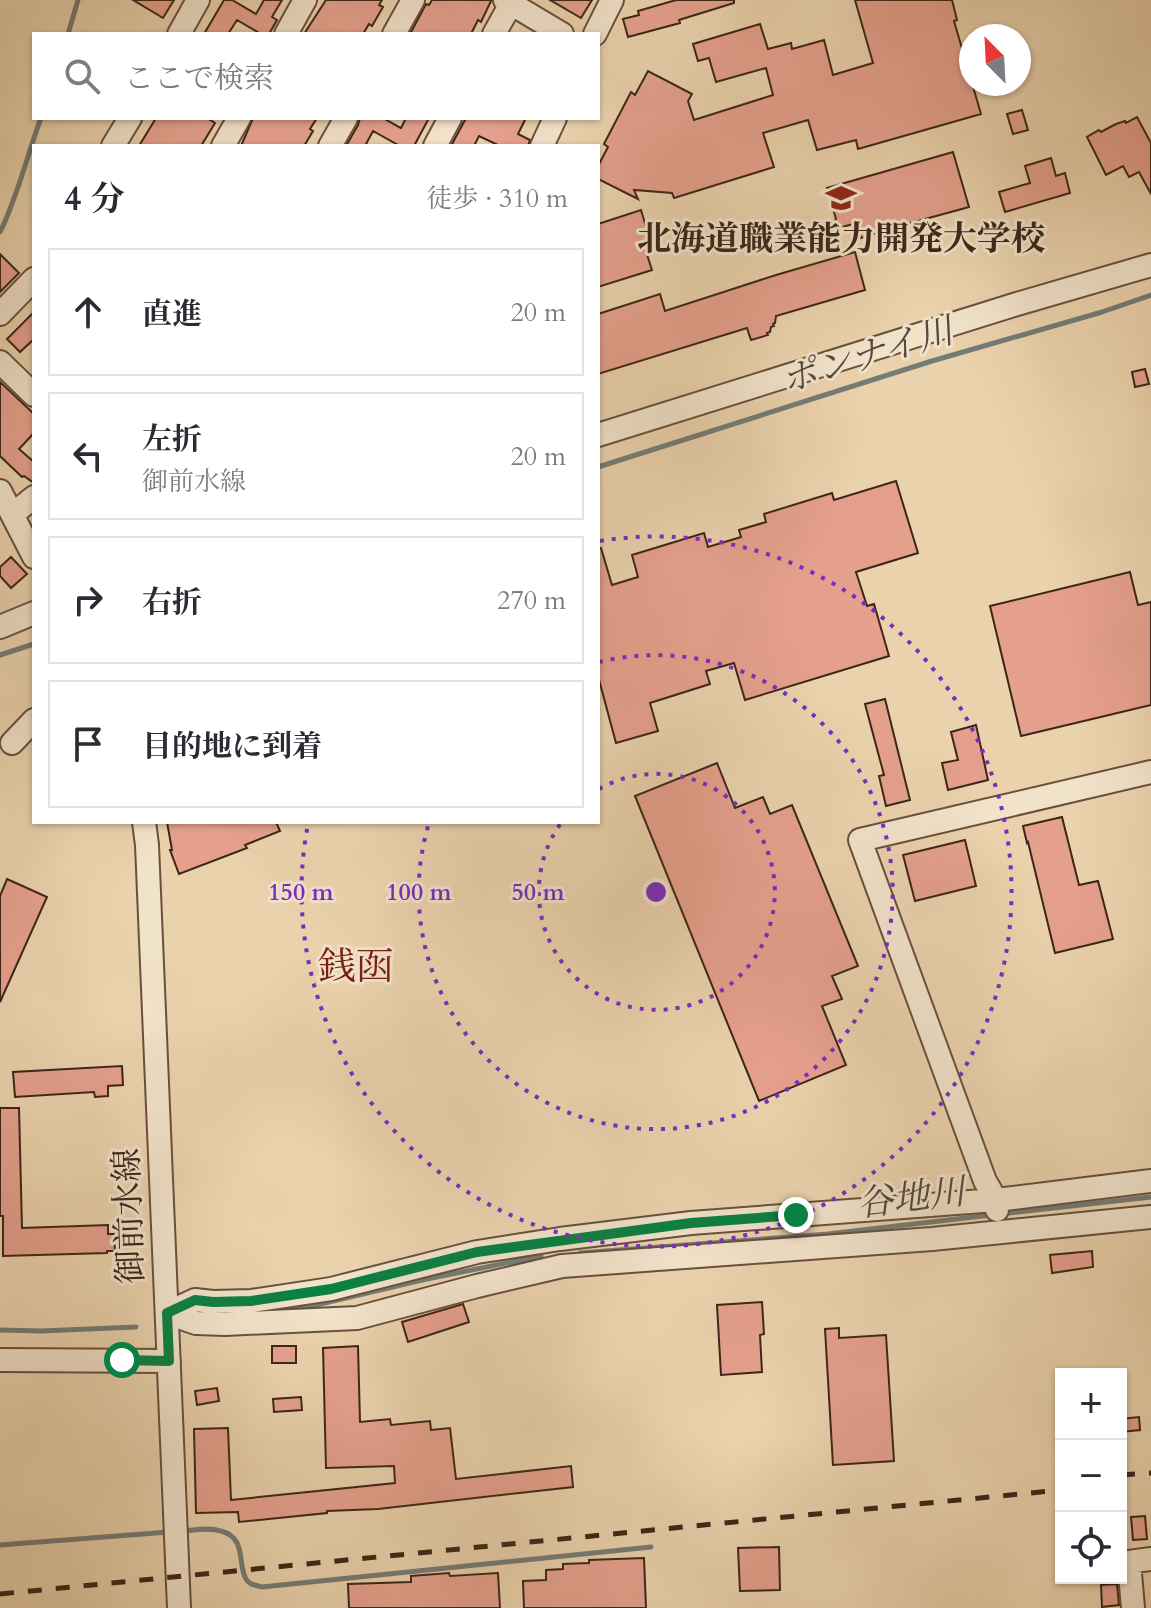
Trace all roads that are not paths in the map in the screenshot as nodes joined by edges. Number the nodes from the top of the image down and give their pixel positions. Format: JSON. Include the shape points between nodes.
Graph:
{"nodes":[{"id":1,"x":198,"y":0,"type":"edge"},
{"id":2,"x":305,"y":0,"type":"edge"},
{"id":3,"x":413,"y":0,"type":"edge"},
{"id":4,"x":612,"y":0,"type":"edge"},
{"id":5,"x":509,"y":1,"type":"edge"},
{"id":6,"x":180,"y":32,"type":"edge"},
{"id":7,"x":287,"y":32,"type":"edge"},
{"id":8,"x":395,"y":32,"type":"edge"},
{"id":9,"x":495,"y":32,"type":"edge"},
{"id":10,"x":559,"y":32,"type":"edge"},
{"id":11,"x":596,"y":32,"type":"edge"},
{"id":12,"x":129,"y":120,"type":"edge"},
{"id":13,"x":238,"y":120,"type":"edge"},
{"id":14,"x":345,"y":120,"type":"edge"},
{"id":15,"x":449,"y":120,"type":"edge"},
{"id":16,"x":554,"y":120,"type":"edge"},
{"id":17,"x":114,"y":144,"type":"edge"},
{"id":18,"x":224,"y":144,"type":"edge"},
{"id":19,"x":331,"y":144,"type":"edge"},
{"id":20,"x":436,"y":144,"type":"edge"},
{"id":21,"x":543,"y":144,"type":"edge"},
{"id":22,"x":1151,"y":265,"type":"edge"},
{"id":23,"x":32,"y":281,"type":"edge"},
{"id":24,"x":0,"y":314,"type":"edge"},
{"id":25,"x":0,"y":362,"type":"edge"},
{"id":26,"x":32,"y":393,"type":"edge"},
{"id":27,"x":600,"y":434,"type":"edge"},
{"id":28,"x":0,"y":491,"type":"edge"},
{"id":29,"x":32,"y":499,"type":"edge"},
{"id":30,"x":13,"y":514,"type":"junction"},
{"id":31,"x":32,"y":553,"type":"edge"},
{"id":32,"x":32,"y":614,"type":"edge"},
{"id":33,"x":0,"y":627,"type":"edge"},
{"id":34,"x":32,"y":722,"type":"edge"},
{"id":35,"x":12,"y":743,"type":"dead end"},
{"id":36,"x":1151,"y":772,"type":"edge"},
{"id":37,"x":144,"y":824,"type":"edge"},
{"id":38,"x":1151,"y":1181,"type":"edge"},
{"id":39,"x":998,"y":1216,"type":"junction"},
{"id":40,"x":1151,"y":1217,"type":"edge"},
{"id":41,"x":560,"y":1239,"type":"junction"},
{"id":42,"x":562,"y":1266,"type":"junction"},
{"id":43,"x":167,"y":1313,"type":"junction"},
{"id":44,"x":0,"y":1360,"type":"edge"},
{"id":45,"x":169,"y":1361,"type":"junction"},
{"id":46,"x":1151,"y":1559,"type":"edge"},
{"id":47,"x":179,"y":1608,"type":"edge"},
{"id":48,"x":1133,"y":1608,"type":"edge"}],
"edges":[{"from":1,"to":6,"type":"street"},
{"from":2,"to":7,"type":"street"},
{"from":3,"to":8,"type":"street"},
{"from":4,"to":11,"type":"street"},
{"from":5,"to":9,"type":"street"},
{"from":5,"to":10,"type":"street"},
{"from":12,"to":17,"type":"street"},
{"from":13,"to":18,"type":"street"},
{"from":14,"to":19,"type":"street"},
{"from":15,"to":20,"type":"street"},
{"from":16,"to":21,"type":"street"},
{"from":22,"to":27,"type":"street"},
{"from":23,"to":24,"type":"street"},
{"from":25,"to":26,"type":"street"},
{"from":28,"to":30,"type":"street"},
{"from":29,"to":30,"type":"street"},
{"from":30,"to":31,"type":"street"},
{"from":32,"to":33,"type":"street"},
{"from":34,"to":35,"type":"street"},
{"from":36,"to":39,"type":"street","via":[[860,840]]},
{"from":37,"to":43,"type":"street","name":"御前水線"},
{"from":38,"to":39,"type":"street"},
{"from":39,"to":40,"type":"street"},
{"from":39,"to":41,"type":"street","via":[[691,1223]]},
{"from":39,"to":42,"type":"street","via":[[724,1256]]},
{"from":41,"to":42,"type":"street"},
{"from":41,"to":43,"type":"street","via":[[477,1252],[331,1289],[251,1301],[195,1300]]},
{"from":42,"to":43,"type":"street","via":[[357,1318],[225,1324],[196,1323]]},
{"from":43,"to":45,"type":"street","name":"御前水線"},
{"from":44,"to":45,"type":"street"},
{"from":45,"to":47,"type":"street","name":"御前水線"},
{"from":46,"to":48,"type":"street","via":[[1129,1562]]}]}
